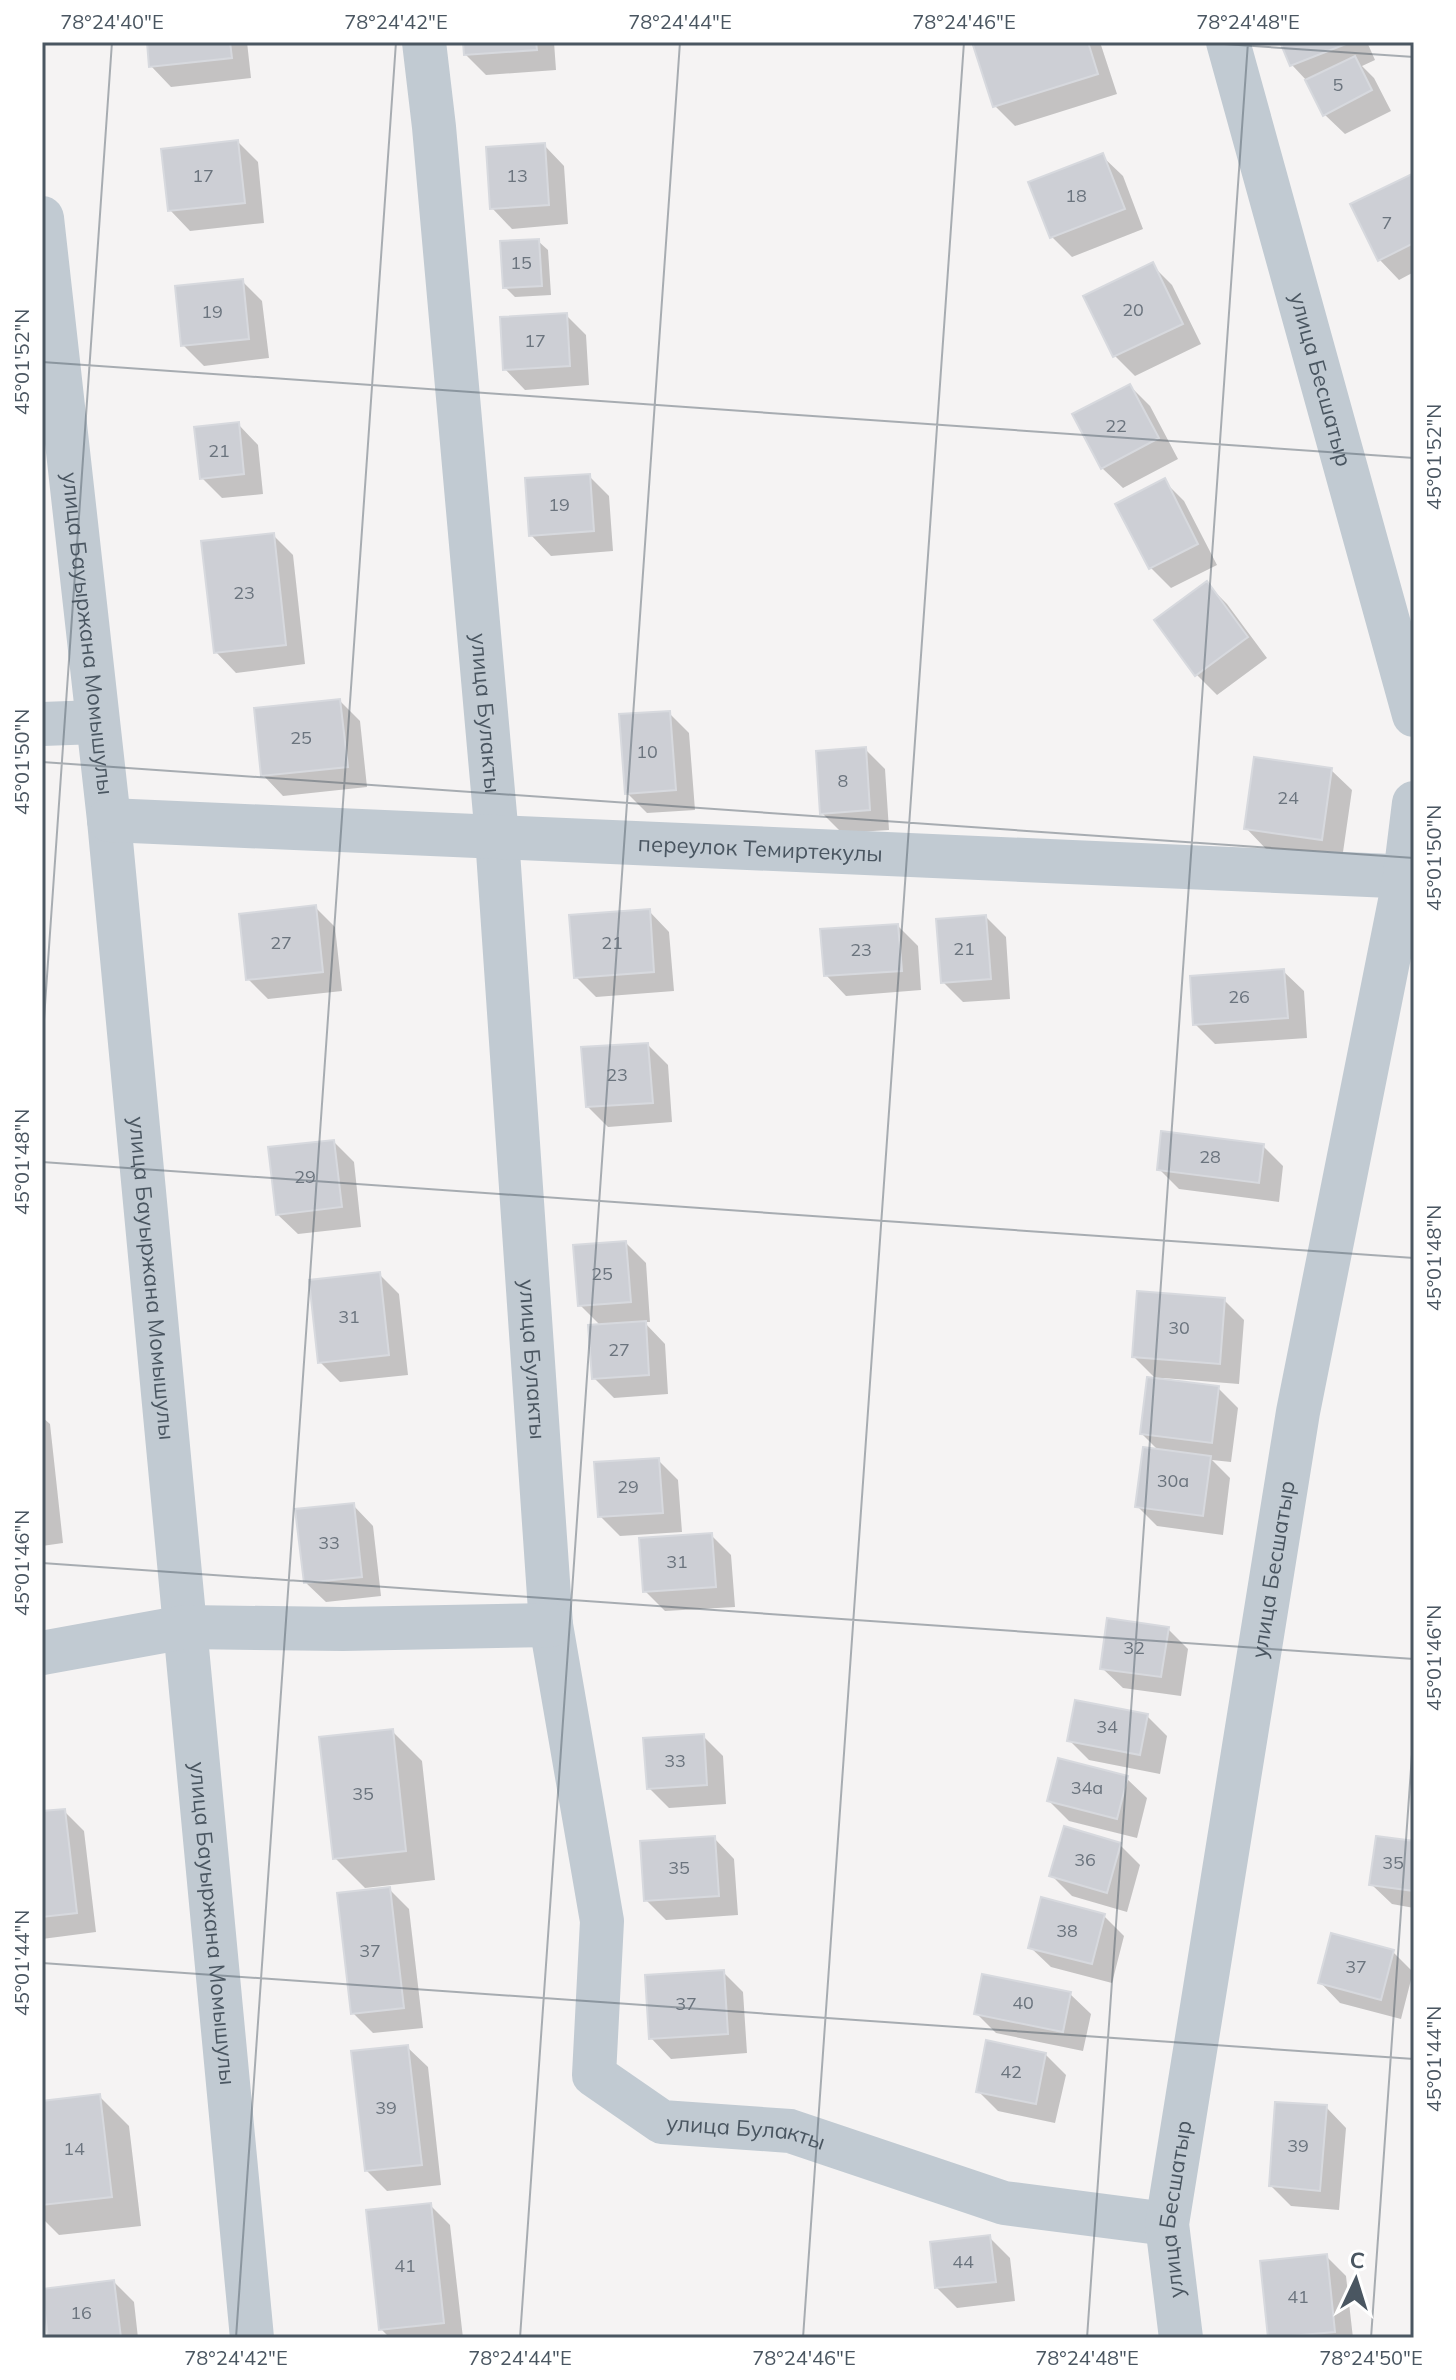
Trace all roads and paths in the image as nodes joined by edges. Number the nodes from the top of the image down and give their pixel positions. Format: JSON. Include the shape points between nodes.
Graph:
{"nodes":[{"id":1,"x":424,"y":42,"type":"edge"},
{"id":2,"x":1228,"y":42,"type":"edge"},
{"id":3,"x":42,"y":218,"type":"edge"},
{"id":4,"x":1414,"y":715,"type":"edge"},
{"id":5,"x":97,"y":722,"type":"junction"},
{"id":6,"x":42,"y":724,"type":"edge"},
{"id":7,"x":1414,"y":803,"type":"edge"},
{"id":8,"x":109,"y":820,"type":"junction"},
{"id":9,"x":497,"y":837,"type":"junction"},
{"id":10,"x":1410,"y":876,"type":"edge"},
{"id":11,"x":551,"y":1625,"type":"junction"},
{"id":12,"x":185,"y":1627,"type":"junction"},
{"id":13,"x":42,"y":1653,"type":"edge"},
{"id":14,"x":1167,"y":2224,"type":"junction"},
{"id":15,"x":252,"y":2338,"type":"edge"},
{"id":16,"x":1181,"y":2338,"type":"edge"}],
"edges":[{"from":1,"to":9,"type":"street","name":"улица Булакты"},
{"from":2,"to":4,"type":"street","name":"улица Бесшатыр"},
{"from":3,"to":5,"type":"street","name":"улица Бауыржана Момышулы"},
{"from":5,"to":6,"type":"street"},
{"from":5,"to":8,"type":"street","name":"улица Бауыржана Момышулы"},
{"from":7,"to":10,"type":"street","name":"улица Бесшатыр"},
{"from":8,"to":9,"type":"street","name":"переулок Темиртекулы"},
{"from":8,"to":12,"type":"street","name":"улица Бауыржана Момышулы"},
{"from":9,"to":10,"type":"street","name":"переулок Темиртекулы"},
{"from":9,"to":11,"type":"street","name":"улица Булакты"},
{"from":10,"to":14,"type":"street","name":"улица Бесшатыр","via":[[1298,1412]]},
{"from":11,"to":12,"type":"street"},
{"from":11,"to":14,"type":"street","name":"улица Булакты","via":[[602,1921],[594,2075],[662,2122],[790,2131],[1004,2203]]},
{"from":12,"to":13,"type":"street"},
{"from":12,"to":15,"type":"street","name":"улица Бауыржана Момышулы"},
{"from":14,"to":16,"type":"street","name":"улица Бесшатыр"}]}
